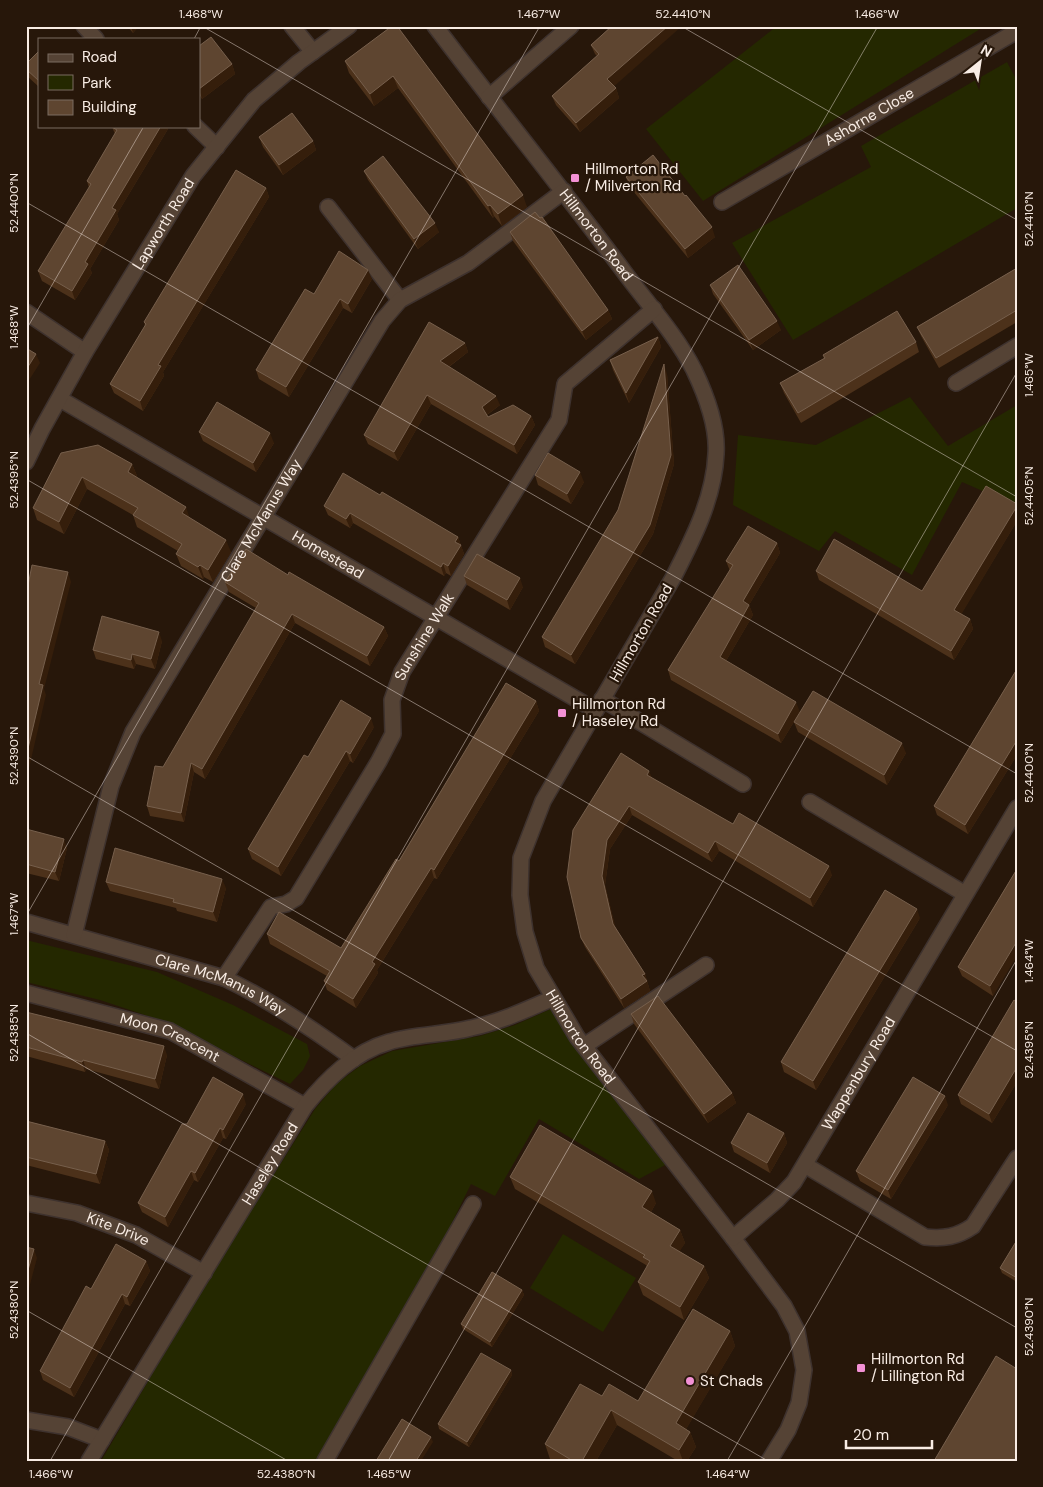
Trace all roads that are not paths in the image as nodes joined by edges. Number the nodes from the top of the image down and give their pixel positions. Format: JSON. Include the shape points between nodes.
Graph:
{"nodes":[{"id":1,"x":84,"y":26,"type":"edge"},
{"id":2,"x":292,"y":26,"type":"edge"},
{"id":3,"x":350,"y":26,"type":"edge"},
{"id":4,"x":435,"y":26,"type":"edge"},
{"id":5,"x":572,"y":26,"type":"edge"},
{"id":6,"x":1017,"y":31,"type":"edge"},
{"id":7,"x":95,"y":38,"type":"edge"},
{"id":8,"x":313,"y":52,"type":"junction"},
{"id":9,"x":489,"y":97,"type":"junction"},
{"id":10,"x":197,"y":128,"type":"edge"},
{"id":11,"x":217,"y":147,"type":"junction"},
{"id":12,"x":564,"y":191,"type":"junction"},
{"id":13,"x":722,"y":202,"type":"dead end"},
{"id":14,"x":328,"y":207,"type":"dead end"},
{"id":15,"x":400,"y":300,"type":"junction"},
{"id":16,"x":654,"y":309,"type":"junction"},
{"id":17,"x":26,"y":312,"type":"edge"},
{"id":18,"x":1017,"y":346,"type":"edge"},
{"id":19,"x":86,"y":352,"type":"junction"},
{"id":20,"x":956,"y":383,"type":"dead end"},
{"id":21,"x":60,"y":399,"type":"junction"},
{"id":22,"x":26,"y":462,"type":"edge"},
{"id":23,"x":262,"y":517,"type":"junction"},
{"id":24,"x":436,"y":618,"type":"junction"},
{"id":25,"x":599,"y":705,"type":"junction"},
{"id":26,"x":743,"y":784,"type":"dead end"},
{"id":27,"x":810,"y":802,"type":"dead end"},
{"id":28,"x":1017,"y":808,"type":"edge"},
{"id":29,"x":964,"y":894,"type":"junction"},
{"id":30,"x":26,"y":922,"type":"edge"},
{"id":31,"x":74,"y":935,"type":"junction"},
{"id":32,"x":706,"y":964,"type":"dead end"},
{"id":33,"x":224,"y":978,"type":"junction"},
{"id":34,"x":26,"y":993,"type":"edge"},
{"id":35,"x":553,"y":998,"type":"junction"},
{"id":36,"x":584,"y":1046,"type":"junction"},
{"id":37,"x":354,"y":1059,"type":"junction"},
{"id":38,"x":305,"y":1106,"type":"junction"},
{"id":39,"x":1017,"y":1158,"type":"edge"},
{"id":40,"x":805,"y":1165,"type":"junction"},
{"id":41,"x":26,"y":1203,"type":"edge"},
{"id":42,"x":473,"y":1204,"type":"dead end"},
{"id":43,"x":734,"y":1238,"type":"junction"},
{"id":44,"x":204,"y":1273,"type":"junction"},
{"id":45,"x":26,"y":1420,"type":"edge"},
{"id":46,"x":102,"y":1440,"type":"junction"},
{"id":47,"x":89,"y":1461,"type":"edge"},
{"id":48,"x":325,"y":1461,"type":"edge"},
{"id":49,"x":769,"y":1461,"type":"edge"}],
"edges":[{"from":1,"to":7,"type":"street"},
{"from":2,"to":8,"type":"street"},
{"from":3,"to":8,"type":"street","name":"Lapworth Road"},
{"from":4,"to":9,"type":"street","name":"Hillmorton Road"},
{"from":5,"to":9,"type":"street"},
{"from":6,"to":13,"type":"street","name":"Ashorne Close"},
{"from":8,"to":11,"type":"street","name":"Lapworth Road","via":[[254,100]]},
{"from":9,"to":12,"type":"street","name":"Hillmorton Road"},
{"from":10,"to":11,"type":"street"},
{"from":11,"to":19,"type":"street","name":"Lapworth Road","via":[[193,176]]},
{"from":12,"to":15,"type":"street","name":"Clare McManus Way","via":[[468,263]]},
{"from":12,"to":16,"type":"street","name":"Hillmorton Road"},
{"from":14,"to":15,"type":"street"},
{"from":15,"to":23,"type":"street","name":"Clare McManus Way","via":[[382,321]]},
{"from":16,"to":24,"type":"street","name":"Sunshine Walk","via":[[565,384],[559,420]]},
{"from":16,"to":25,"type":"street","name":"Hillmorton Road","via":[[693,369],[714,429],[716,453],[703,514],[690,545]]},
{"from":17,"to":19,"type":"street"},
{"from":18,"to":20,"type":"street"},
{"from":19,"to":21,"type":"street","name":"Lapworth Road"},
{"from":21,"to":22,"type":"street","name":"Lapworth Road"},
{"from":21,"to":23,"type":"street","name":"Homestead"},
{"from":23,"to":24,"type":"street","name":"Homestead"},
{"from":23,"to":31,"type":"street","name":"Clare McManus Way","via":[[134,732],[110,786]]},
{"from":24,"to":25,"type":"street","name":"Homestead"},
{"from":24,"to":33,"type":"street","name":"Sunshine Walk","via":[[402,672],[392,700],[393,734],[379,761],[296,898],[271,907]]},
{"from":25,"to":26,"type":"street","name":"Homestead"},
{"from":25,"to":35,"type":"street","name":"Hillmorton Road","via":[[544,801],[521,858],[520,895],[525,932],[536,968]]},
{"from":27,"to":29,"type":"street"},
{"from":28,"to":29,"type":"street","name":"Wappenbury Road"},
{"from":29,"to":40,"type":"street","name":"Wappenbury Road"},
{"from":30,"to":31,"type":"street","name":"Clare McManus Way"},
{"from":31,"to":33,"type":"street","name":"Clare McManus Way"},
{"from":32,"to":36,"type":"street"},
{"from":33,"to":37,"type":"street","name":"Clare McManus Way","via":[[283,1010]]},
{"from":34,"to":38,"type":"street","name":"Moon Crescent","via":[[170,1031]]},
{"from":35,"to":36,"type":"street","name":"Hillmorton Road"},
{"from":35,"to":37,"type":"street","name":"Haseley Road","via":[[507,1018],[473,1028],[388,1042]]},
{"from":36,"to":43,"type":"street","name":"Hillmorton Road"},
{"from":37,"to":38,"type":"street","name":"Haseley Road","via":[[327,1079]]},
{"from":38,"to":44,"type":"street","name":"Haseley Road"},
{"from":39,"to":40,"type":"street","via":[[973,1226],[944,1239],[925,1237]]},
{"from":40,"to":43,"type":"street","name":"Wappenbury Road","via":[[777,1200]]},
{"from":41,"to":44,"type":"street","name":"Kite Drive","via":[[77,1213],[136,1235]]},
{"from":42,"to":48,"type":"street"},
{"from":43,"to":49,"type":"street","name":"Hillmorton Road","via":[[784,1306],[797,1331],[804,1370],[799,1403],[788,1430]]},
{"from":44,"to":46,"type":"street","name":"Haseley Road"},
{"from":45,"to":46,"type":"street","via":[[68,1428]]},
{"from":46,"to":47,"type":"street","name":"Haseley Road"}]}
